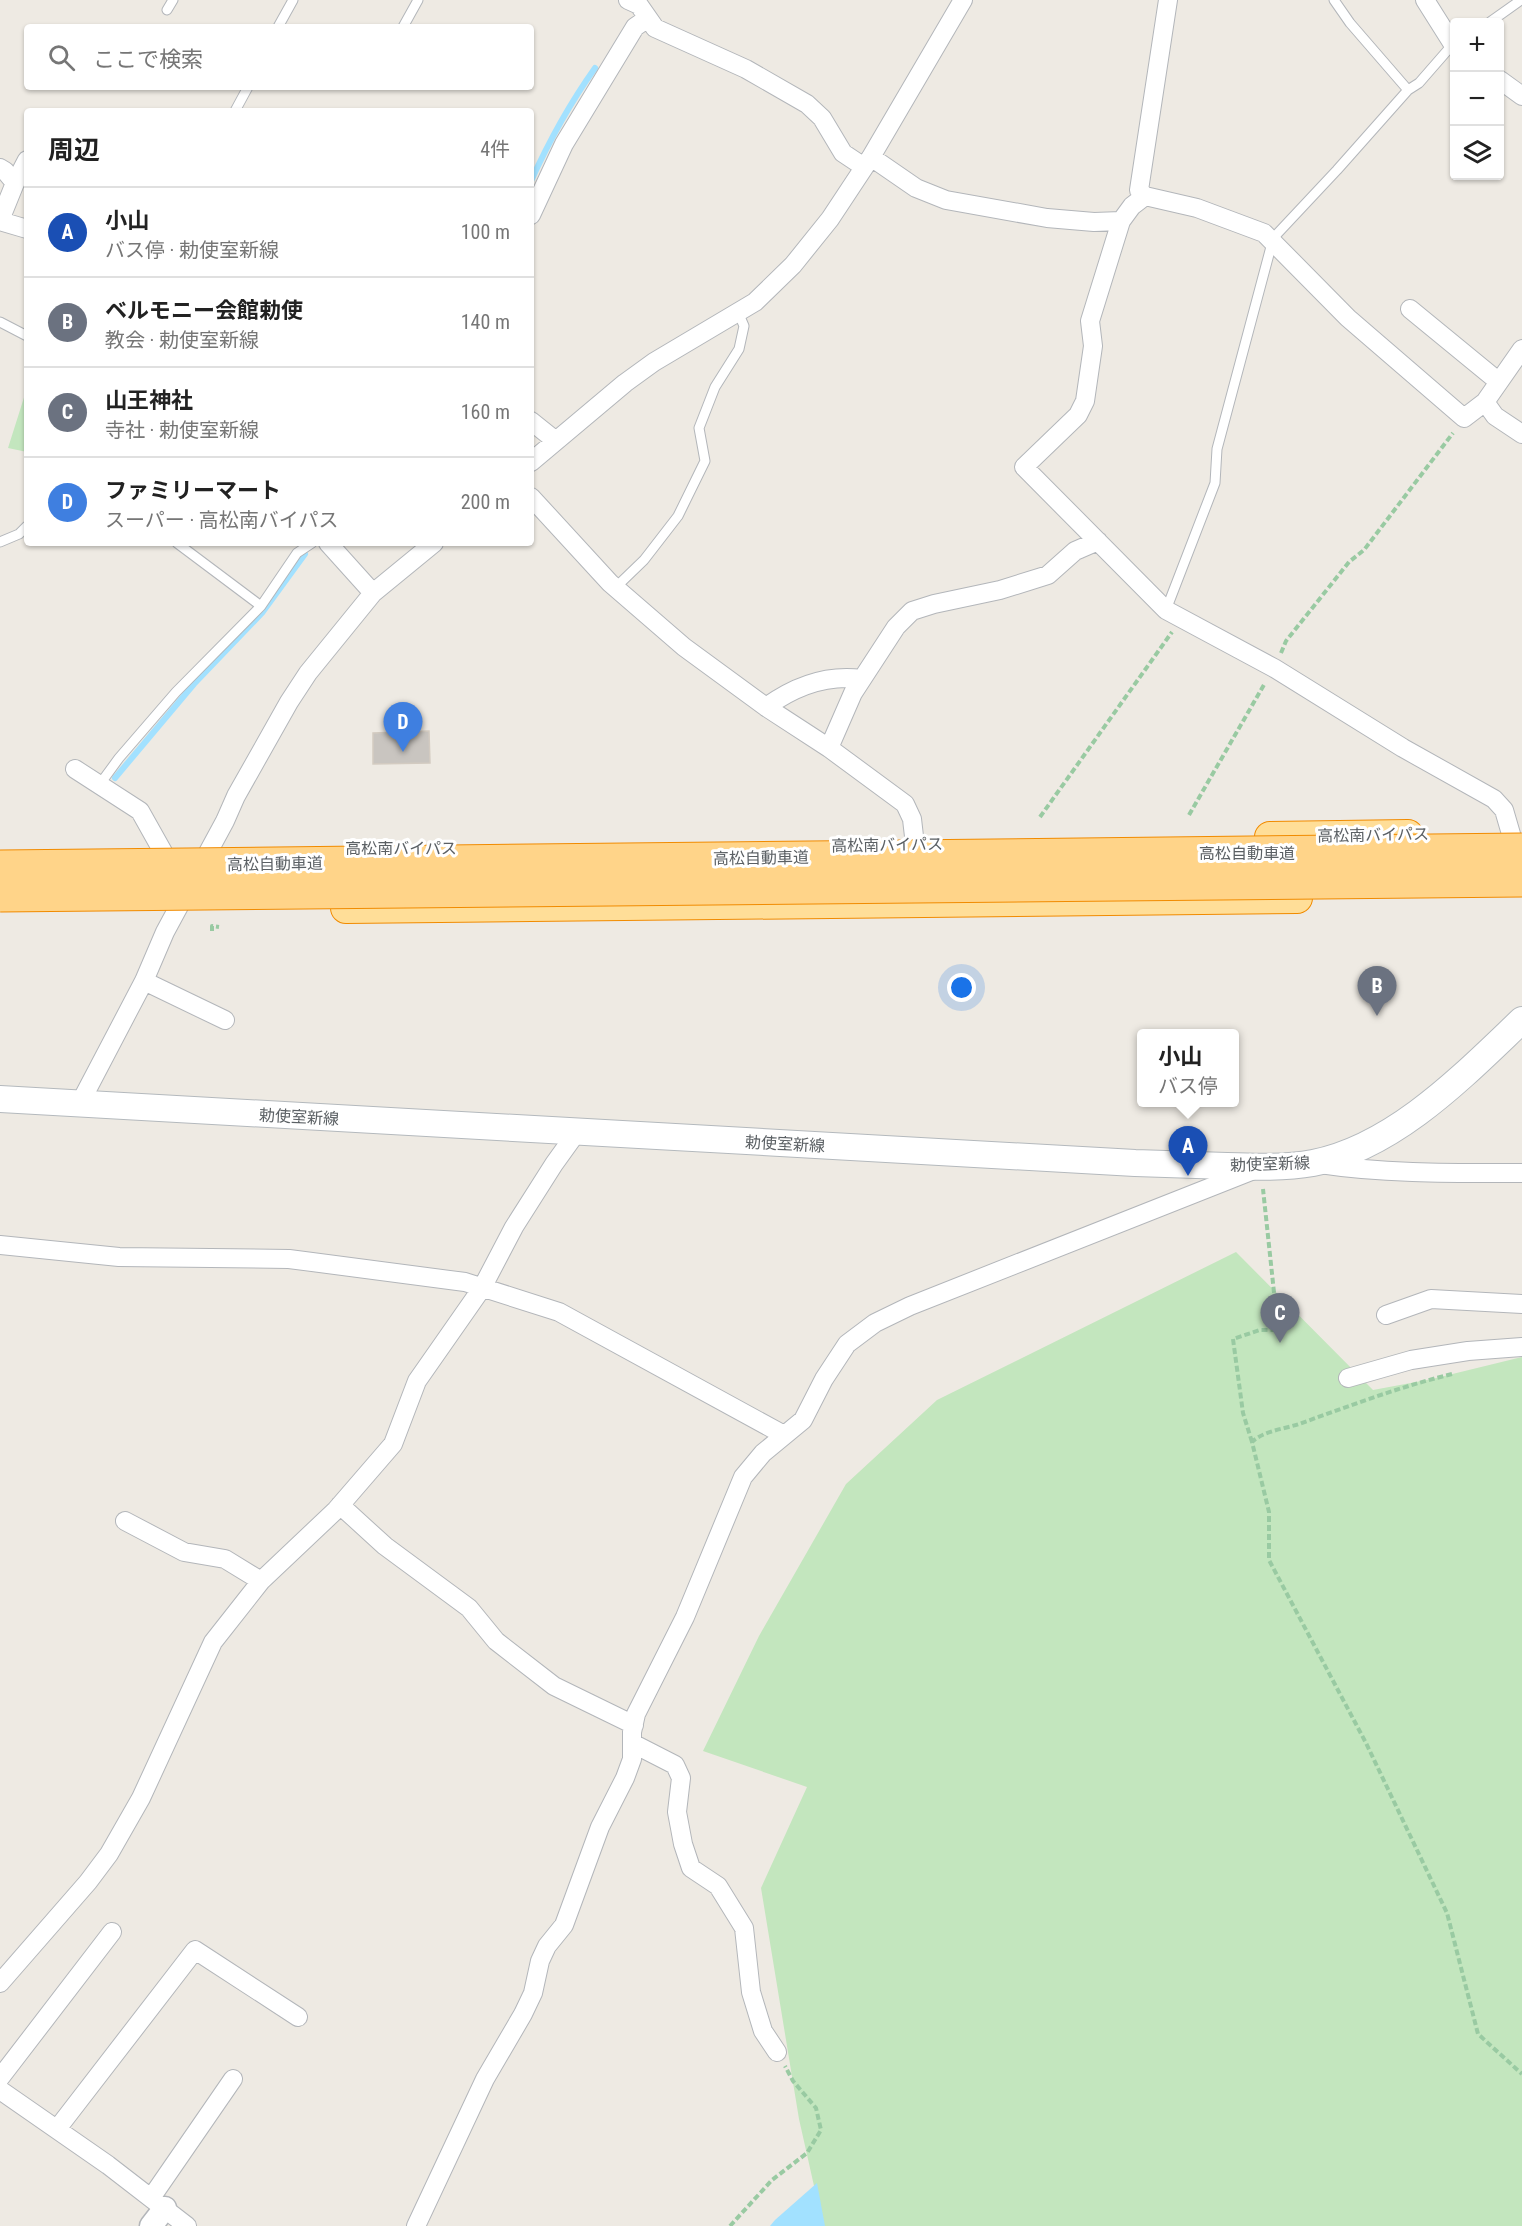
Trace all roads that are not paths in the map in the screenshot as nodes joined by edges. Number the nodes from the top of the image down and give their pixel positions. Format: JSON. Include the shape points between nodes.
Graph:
{"nodes":[{"id":1,"x":173,"y":0,"type":"edge"},
{"id":2,"x":293,"y":0,"type":"edge"},
{"id":3,"x":418,"y":0,"type":"edge"},
{"id":4,"x":628,"y":0,"type":"edge"},
{"id":5,"x":963,"y":0,"type":"edge"},
{"id":6,"x":1168,"y":0,"type":"edge"},
{"id":7,"x":1334,"y":0,"type":"edge"},
{"id":8,"x":1425,"y":0,"type":"edge"},
{"id":9,"x":1521,"y":0,"type":"edge"},
{"id":10,"x":167,"y":10,"type":"dead end"},
{"id":11,"x":648,"y":18,"type":"junction"},
{"id":12,"x":1496,"y":18,"type":"edge"},
{"id":13,"x":280,"y":24,"type":"edge"},
{"id":14,"x":405,"y":24,"type":"edge"},
{"id":15,"x":1450,"y":38,"type":"edge"},
{"id":16,"x":1450,"y":48,"type":"edge"},
{"id":17,"x":1504,"y":83,"type":"edge"},
{"id":18,"x":246,"y":90,"type":"edge"},
{"id":19,"x":1408,"y":90,"type":"junction"},
{"id":20,"x":1522,"y":96,"type":"edge"},
{"id":21,"x":237,"y":108,"type":"edge"},
{"id":22,"x":867,"y":162,"type":"junction"},
{"id":23,"x":24,"y":166,"type":"edge"},
{"id":24,"x":0,"y":168,"type":"edge"},
{"id":25,"x":15,"y":183,"type":"junction"},
{"id":26,"x":1145,"y":196,"type":"junction"},
{"id":27,"x":534,"y":209,"type":"edge"},
{"id":28,"x":0,"y":221,"type":"edge"},
{"id":29,"x":1121,"y":221,"type":"junction"},
{"id":30,"x":24,"y":228,"type":"edge"},
{"id":31,"x":1272,"y":243,"type":"junction"},
{"id":32,"x":1410,"y":309,"type":"dead end"},
{"id":33,"x":738,"y":312,"type":"junction"},
{"id":34,"x":0,"y":322,"type":"edge"},
{"id":35,"x":24,"y":334,"type":"edge"},
{"id":36,"x":1522,"y":349,"type":"edge"},
{"id":37,"x":1499,"y":382,"type":"junction"},
{"id":38,"x":1485,"y":402,"type":"junction"},
{"id":39,"x":534,"y":423,"type":"edge"},
{"id":40,"x":1522,"y":434,"type":"edge"},
{"id":41,"x":556,"y":441,"type":"junction"},
{"id":42,"x":534,"y":459,"type":"edge"},
{"id":43,"x":534,"y":500,"type":"edge"},
{"id":44,"x":24,"y":529,"type":"edge"},
{"id":45,"x":1098,"y":541,"type":"junction"},
{"id":46,"x":0,"y":542,"type":"edge"},
{"id":47,"x":181,"y":546,"type":"edge"},
{"id":48,"x":308,"y":546,"type":"edge"},
{"id":49,"x":331,"y":546,"type":"edge"},
{"id":50,"x":430,"y":546,"type":"edge"},
{"id":51,"x":615,"y":588,"type":"junction"},
{"id":52,"x":373,"y":593,"type":"junction"},
{"id":53,"x":261,"y":606,"type":"junction"},
{"id":54,"x":1174,"y":614,"type":"junction"},
{"id":55,"x":862,"y":679,"type":"junction"},
{"id":56,"x":766,"y":707,"type":"junction"},
{"id":57,"x":829,"y":748,"type":"junction"},
{"id":58,"x":75,"y":769,"type":"dead end"},
{"id":59,"x":100,"y":784,"type":"junction"},
{"id":60,"x":1518,"y":840,"type":"edge"},
{"id":61,"x":915,"y":845,"type":"junction"},
{"id":62,"x":210,"y":850,"type":"junction"},
{"id":63,"x":163,"y":852,"type":"junction"},
{"id":64,"x":0,"y":855,"type":"edge"},
{"id":65,"x":0,"y":867,"type":"edge"},
{"id":66,"x":1522,"y":880,"type":"edge"},
{"id":67,"x":0,"y":895,"type":"edge"},
{"id":68,"x":1522,"y":895,"type":"edge"},
{"id":69,"x":0,"y":909,"type":"edge"},
{"id":70,"x":177,"y":909,"type":"junction"},
{"id":71,"x":144,"y":981,"type":"junction"},
{"id":72,"x":225,"y":1020,"type":"dead end"},
{"id":73,"x":1522,"y":1020,"type":"edge"},
{"id":74,"x":0,"y":1099,"type":"edge"},
{"id":75,"x":79,"y":1105,"type":"junction"},
{"id":76,"x":577,"y":1132,"type":"junction"},
{"id":77,"x":1314,"y":1163,"type":"junction"},
{"id":78,"x":1261,"y":1167,"type":"junction"},
{"id":79,"x":1522,"y":1173,"type":"edge"},
{"id":80,"x":1,"y":1246,"type":"edge"},
{"id":81,"x":482,"y":1288,"type":"junction"},
{"id":82,"x":1522,"y":1304,"type":"edge"},
{"id":83,"x":1386,"y":1316,"type":"dead end"},
{"id":84,"x":1522,"y":1347,"type":"edge"},
{"id":85,"x":1348,"y":1378,"type":"dead end"},
{"id":86,"x":784,"y":1435,"type":"junction"},
{"id":87,"x":339,"y":1505,"type":"junction"},
{"id":88,"x":125,"y":1521,"type":"dead end"},
{"id":89,"x":261,"y":1581,"type":"junction"},
{"id":90,"x":634,"y":1725,"type":"junction"},
{"id":91,"x":632,"y":1743,"type":"junction"},
{"id":92,"x":112,"y":1932,"type":"dead end"},
{"id":93,"x":0,"y":1983,"type":"edge"},
{"id":94,"x":298,"y":2017,"type":"dead end"},
{"id":95,"x":777,"y":2052,"type":"road end"},
{"id":96,"x":0,"y":2078,"type":"edge"},
{"id":97,"x":233,"y":2079,"type":"dead end"},
{"id":98,"x":0,"y":2090,"type":"edge"},
{"id":99,"x":57,"y":2129,"type":"junction"},
{"id":100,"x":156,"y":2211,"type":"edge"},
{"id":101,"x":187,"y":2226,"type":"edge"},
{"id":102,"x":416,"y":2226,"type":"edge"}],
"edges":[{"from":1,"to":10,"type":"lane"},
{"from":2,"to":13,"type":"lane"},
{"from":3,"to":14,"type":"lane"},
{"from":4,"to":11,"type":"street","via":[[639,5]]},
{"from":5,"to":22,"type":"street"},
{"from":6,"to":26,"type":"street","via":[[1139,190]]},
{"from":7,"to":19,"type":"lane"},
{"from":8,"to":15,"type":"street"},
{"from":9,"to":12,"type":"lane"},
{"from":11,"to":22,"type":"street","via":[[655,28],[746,69],[807,104],[822,118],[843,153]]},
{"from":11,"to":27,"type":"street","via":[[635,27],[564,144]]},
{"from":16,"to":19,"type":"lane"},
{"from":17,"to":20,"type":"street"},
{"from":18,"to":21,"type":"lane"},
{"from":19,"to":31,"type":"lane"},
{"from":22,"to":29,"type":"street","via":[[946,200],[1047,218]]},
{"from":22,"to":33,"type":"street","via":[[830,219],[793,265],[763,295]]},
{"from":23,"to":25,"type":"street"},
{"from":24,"to":25,"type":"street"},
{"from":25,"to":28,"type":"street"},
{"from":26,"to":29,"type":"street"},
{"from":26,"to":31,"type":"street","via":[[1208,212],[1264,233]]},
{"from":28,"to":30,"type":"street"},
{"from":29,"to":45,"type":"street","via":[[1090,321],[1093,346],[1085,401],[1078,415],[1023,466]]},
{"from":31,"to":38,"type":"street","via":[[1348,318],[1464,418]]},
{"from":31,"to":54,"type":"lane","via":[[1217,449],[1215,483]]},
{"from":32,"to":37,"type":"street"},
{"from":33,"to":41,"type":"street","via":[[654,362]]},
{"from":33,"to":51,"type":"lane","via":[[744,326],[739,349],[716,387],[699,428],[705,461],[678,516],[644,560]]},
{"from":34,"to":35,"type":"lane"},
{"from":36,"to":37,"type":"street"},
{"from":37,"to":38,"type":"street"},
{"from":38,"to":40,"type":"street","via":[[1494,416]]},
{"from":39,"to":41,"type":"street"},
{"from":41,"to":42,"type":"street"},
{"from":43,"to":51,"type":"street"},
{"from":44,"to":46,"type":"lane"},
{"from":45,"to":54,"type":"street"},
{"from":45,"to":55,"type":"street","via":[[1075,551],[1048,575],[912,611],[896,627]]},
{"from":47,"to":53,"type":"lane"},
{"from":48,"to":53,"type":"lane","via":[[297,553]]},
{"from":49,"to":52,"type":"street"},
{"from":50,"to":52,"type":"street"},
{"from":51,"to":56,"type":"street","via":[[684,647]]},
{"from":52,"to":62,"type":"street","via":[[289,702]]},
{"from":53,"to":59,"type":"lane","via":[[176,692]]},
{"from":54,"to":60,"type":"street","via":[[1274,668],[1402,748],[1494,799],[1504,810]]},
{"from":55,"to":56,"type":"street","via":[[848,677],[806,684]]},
{"from":55,"to":57,"type":"street"},
{"from":56,"to":57,"type":"street"},
{"from":57,"to":61,"type":"street","via":[[905,804],[912,819]]},
{"from":58,"to":59,"type":"street"},
{"from":59,"to":63,"type":"street","via":[[140,811]]},
{"from":60,"to":61,"type":"highway","name":"高松南バイパス","via":[[1326,836]]},
{"from":60,"to":65,"type":"highway","name":"高松自動車道","bridge":true},
{"from":61,"to":62,"type":"highway","name":"高松南バイパス"},
{"from":62,"to":63,"type":"highway","name":"高松南バイパス"},
{"from":62,"to":70,"type":"street"},
{"from":63,"to":64,"type":"highway","name":"高松南バイパス"},
{"from":66,"to":67,"type":"highway","name":"高松自動車道","bridge":true},
{"from":68,"to":70,"type":"highway"},
{"from":69,"to":70,"type":"highway"},
{"from":70,"to":71,"type":"street"},
{"from":71,"to":72,"type":"street"},
{"from":71,"to":75,"type":"street"},
{"from":73,"to":77,"type":"main road","name":"勅使室新線","via":[[1420,1111],[1363,1146]]},
{"from":74,"to":75,"type":"main road","name":"勅使室新線"},
{"from":75,"to":76,"type":"main road","name":"勅使室新線"},
{"from":76,"to":78,"type":"main road","name":"勅使室新線"},
{"from":76,"to":81,"type":"street","via":[[514,1227]]},
{"from":77,"to":78,"type":"main road","name":"勅使室新線"},
{"from":77,"to":79,"type":"street","via":[[1348,1168]]},
{"from":78,"to":86,"type":"street","via":[[875,1323],[847,1344],[803,1419]]},
{"from":80,"to":81,"type":"street","via":[[119,1257],[289,1259],[465,1282]]},
{"from":81,"to":86,"type":"street","via":[[559,1312]]},
{"from":81,"to":87,"type":"street","via":[[417,1381],[393,1444]]},
{"from":82,"to":83,"type":"street","via":[[1431,1299]]},
{"from":84,"to":85,"type":"street","via":[[1411,1360]]},
{"from":86,"to":90,"type":"street","via":[[743,1477],[685,1617]]},
{"from":87,"to":89,"type":"street"},
{"from":87,"to":90,"type":"street","via":[[385,1546],[469,1608],[496,1641],[554,1686]]},
{"from":88,"to":89,"type":"street","via":[[184,1552],[225,1559]]},
{"from":89,"to":93,"type":"street","via":[[213,1642],[141,1798],[109,1854]]},
{"from":90,"to":91,"type":"street"},
{"from":91,"to":95,"type":"street","via":[[675,1766],[681,1778],[677,1812],[691,1868],[718,1886],[744,1928],[751,1992],[763,2031]]},
{"from":91,"to":102,"type":"street","via":[[632,1760],[600,1827],[564,1925],[547,1946],[533,1993],[485,2079]]},
{"from":92,"to":96,"type":"street"},
{"from":94,"to":99,"type":"street","via":[[195,1950]]},
{"from":97,"to":100,"type":"street"},
{"from":98,"to":99,"type":"street"},
{"from":99,"to":100,"type":"street"},
{"from":100,"to":101,"type":"street"}]}
